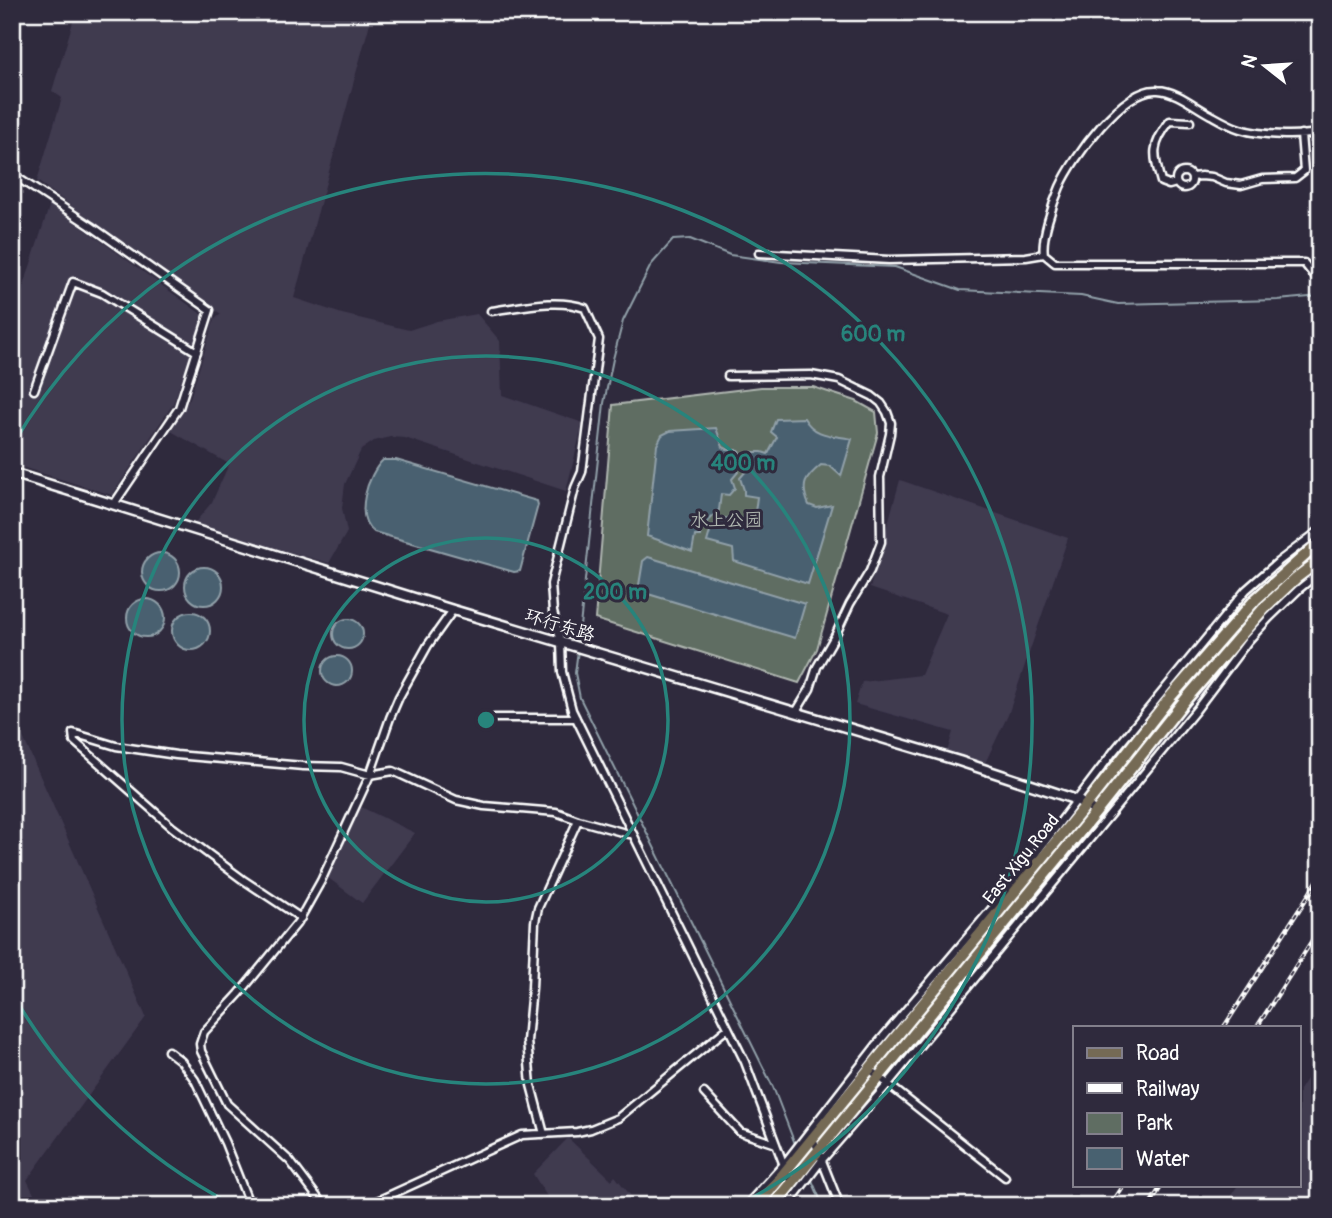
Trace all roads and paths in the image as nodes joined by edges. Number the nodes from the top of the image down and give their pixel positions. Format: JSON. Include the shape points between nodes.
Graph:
{"nodes":[{"id":1,"x":1190,"y":122,"type":"dead end"},
{"id":2,"x":1320,"y":133,"type":"edge"},
{"id":3,"x":1301,"y":134,"type":"junction"},
{"id":4,"x":12,"y":174,"type":"edge"},
{"id":5,"x":1192,"y":177,"type":"junction"},
{"id":6,"x":1176,"y":183,"type":"junction"},
{"id":7,"x":759,"y":253,"type":"dead end"},
{"id":8,"x":1044,"y":254,"type":"junction"},
{"id":9,"x":1320,"y":283,"type":"edge"},
{"id":10,"x":491,"y":311,"type":"dead end"},
{"id":11,"x":197,"y":352,"type":"junction"},
{"id":12,"x":728,"y":376,"type":"dead end"},
{"id":13,"x":34,"y":390,"type":"dead end"},
{"id":14,"x":12,"y":473,"type":"edge"},
{"id":15,"x":114,"y":504,"type":"junction"},
{"id":16,"x":1320,"y":530,"type":"edge"},
{"id":17,"x":1320,"y":542,"type":"edge"},
{"id":18,"x":1320,"y":560,"type":"edge"},
{"id":19,"x":1320,"y":572,"type":"edge"},
{"id":20,"x":453,"y":610,"type":"junction"},
{"id":21,"x":563,"y":643,"type":"junction"},
{"id":22,"x":796,"y":712,"type":"junction"},
{"id":23,"x":494,"y":718,"type":"dead end"},
{"id":24,"x":576,"y":718,"type":"junction"},
{"id":25,"x":370,"y":775,"type":"junction"},
{"id":26,"x":1081,"y":803,"type":"junction"},
{"id":27,"x":1096,"y":812,"type":"junction"},
{"id":28,"x":1105,"y":819,"type":"junction"},
{"id":29,"x":578,"y":820,"type":"junction"},
{"id":30,"x":629,"y":834,"type":"dead end"},
{"id":31,"x":300,"y":918,"type":"junction"},
{"id":32,"x":938,"y":985,"type":"junction"},
{"id":33,"x":948,"y":993,"type":"junction"},
{"id":34,"x":728,"y":1028,"type":"junction"},
{"id":35,"x":168,"y":1051,"type":"dead end"},
{"id":36,"x":869,"y":1069,"type":"junction"},
{"id":37,"x":879,"y":1077,"type":"junction"},
{"id":38,"x":888,"y":1084,"type":"junction"},
{"id":39,"x":705,"y":1093,"type":"dead end"},
{"id":40,"x":544,"y":1134,"type":"junction"},
{"id":41,"x":809,"y":1139,"type":"junction"},
{"id":42,"x":776,"y":1144,"type":"junction"},
{"id":43,"x":818,"y":1157,"type":"junction"},
{"id":44,"x":787,"y":1165,"type":"junction"},
{"id":45,"x":1005,"y":1177,"type":"dead end"},
{"id":46,"x":797,"y":1182,"type":"junction"},
{"id":47,"x":250,"y":1206,"type":"edge"},
{"id":48,"x":324,"y":1206,"type":"edge"},
{"id":49,"x":366,"y":1206,"type":"edge"},
{"id":50,"x":746,"y":1206,"type":"edge"},
{"id":51,"x":757,"y":1206,"type":"edge"},
{"id":52,"x":773,"y":1206,"type":"edge"},
{"id":53,"x":787,"y":1206,"type":"edge"},
{"id":54,"x":840,"y":1206,"type":"edge"}],
"edges":[{"from":1,"to":6,"type":"street","via":[[1170,121],[1153,155],[1161,182]]},
{"from":2,"to":3,"type":"street"},
{"from":3,"to":5,"type":"street","via":[[1304,171],[1295,178],[1241,185]]},
{"from":3,"to":8,"type":"street","via":[[1253,132],[1171,93],[1144,91],[1110,115],[1076,158],[1048,224]]},
{"from":4,"to":11,"type":"street","via":[[209,310]]},
{"from":5,"to":6,"type":"street","via":[[1186,188]]},
{"from":5,"to":6,"type":"street","via":[[1181,172]]},
{"from":7,"to":8,"type":"street","via":[[889,260]]},
{"from":8,"to":9,"type":"street","via":[[1055,263],[1304,263]]},
{"from":10,"to":21,"type":"street","via":[[573,304],[585,309],[599,339],[582,471],[551,584],[553,612]]},
{"from":11,"to":13,"type":"street","via":[[102,293],[74,282]]},
{"from":11,"to":15,"type":"street","via":[[178,408]]},
{"from":12,"to":22,"type":"street","via":[[811,375],[839,380],[881,403],[891,423],[880,477],[881,542]]},
{"from":14,"to":15,"type":"street","name":"环行东路"},
{"from":15,"to":20,"type":"street","name":"环行东路"},
{"from":16,"to":26,"type":"street","via":[[1247,590],[1114,751]]},
{"from":17,"to":26,"type":"main road","name":"East Xigu Road","via":[[1256,599]]},
{"from":18,"to":27,"type":"main road","name":"East Xigu Road","via":[[1265,607]]},
{"from":19,"to":28,"type":"street","via":[[1248,641]]},
{"from":20,"to":21,"type":"street","name":"环行东路"},
{"from":20,"to":25,"type":"street","via":[[399,697]]},
{"from":21,"to":22,"type":"street","name":"环行东路"},
{"from":21,"to":24,"type":"street","via":[[562,672]]},
{"from":22,"to":26,"type":"street","name":"环行东路"},
{"from":23,"to":24,"type":"street"},
{"from":24,"to":34,"type":"street"},
{"from":25,"to":29,"type":"street","via":[[393,771],[456,800],[556,812]]},
{"from":25,"to":31,"type":"street"},
{"from":25,"to":31,"type":"street","via":[[341,767],[116,747],[73,733],[74,741],[172,827]]},
{"from":26,"to":27,"type":"street","name":"环行东路"},
{"from":26,"to":32,"type":"main road","name":"East Xigu Road"},
{"from":26,"to":41,"type":"street","via":[[878,1044]]},
{"from":27,"to":28,"type":"street"},
{"from":27,"to":33,"type":"main road","name":"East Xigu Road"},
{"from":28,"to":38,"type":"street"},
{"from":29,"to":30,"type":"street"},
{"from":29,"to":40,"type":"street","via":[[535,922],[527,1041],[531,1085]]},
{"from":31,"to":48,"type":"street","via":[[204,1032],[200,1044],[227,1104],[290,1161]]},
{"from":32,"to":33,"type":"main road"},
{"from":32,"to":36,"type":"main road","name":"East Xigu Road"},
{"from":33,"to":37,"type":"main road","name":"East Xigu Road"},
{"from":34,"to":40,"type":"street","via":[[618,1118],[591,1129]]},
{"from":34,"to":42,"type":"street"},
{"from":35,"to":47,"type":"street","via":[[195,1080]]},
{"from":36,"to":37,"type":"street"},
{"from":36,"to":41,"type":"main road","name":"East Xigu Road"},
{"from":37,"to":38,"type":"street"},
{"from":37,"to":43,"type":"main road","name":"East Xigu Road"},
{"from":38,"to":43,"type":"street"},
{"from":38,"to":45,"type":"street"},
{"from":39,"to":42,"type":"street","via":[[740,1132]]},
{"from":40,"to":49,"type":"street","via":[[522,1135]]},
{"from":41,"to":43,"type":"street"},
{"from":41,"to":44,"type":"main road","name":"East Xigu Road"},
{"from":42,"to":44,"type":"street"},
{"from":43,"to":46,"type":"main road","name":"East Xigu Road"},
{"from":43,"to":54,"type":"street"},
{"from":44,"to":46,"type":"street"},
{"from":44,"to":50,"type":"street"},
{"from":44,"to":51,"type":"main road","name":"East Xigu Road"},
{"from":46,"to":52,"type":"main road","name":"East Xigu Road"},
{"from":46,"to":53,"type":"street"}]}
